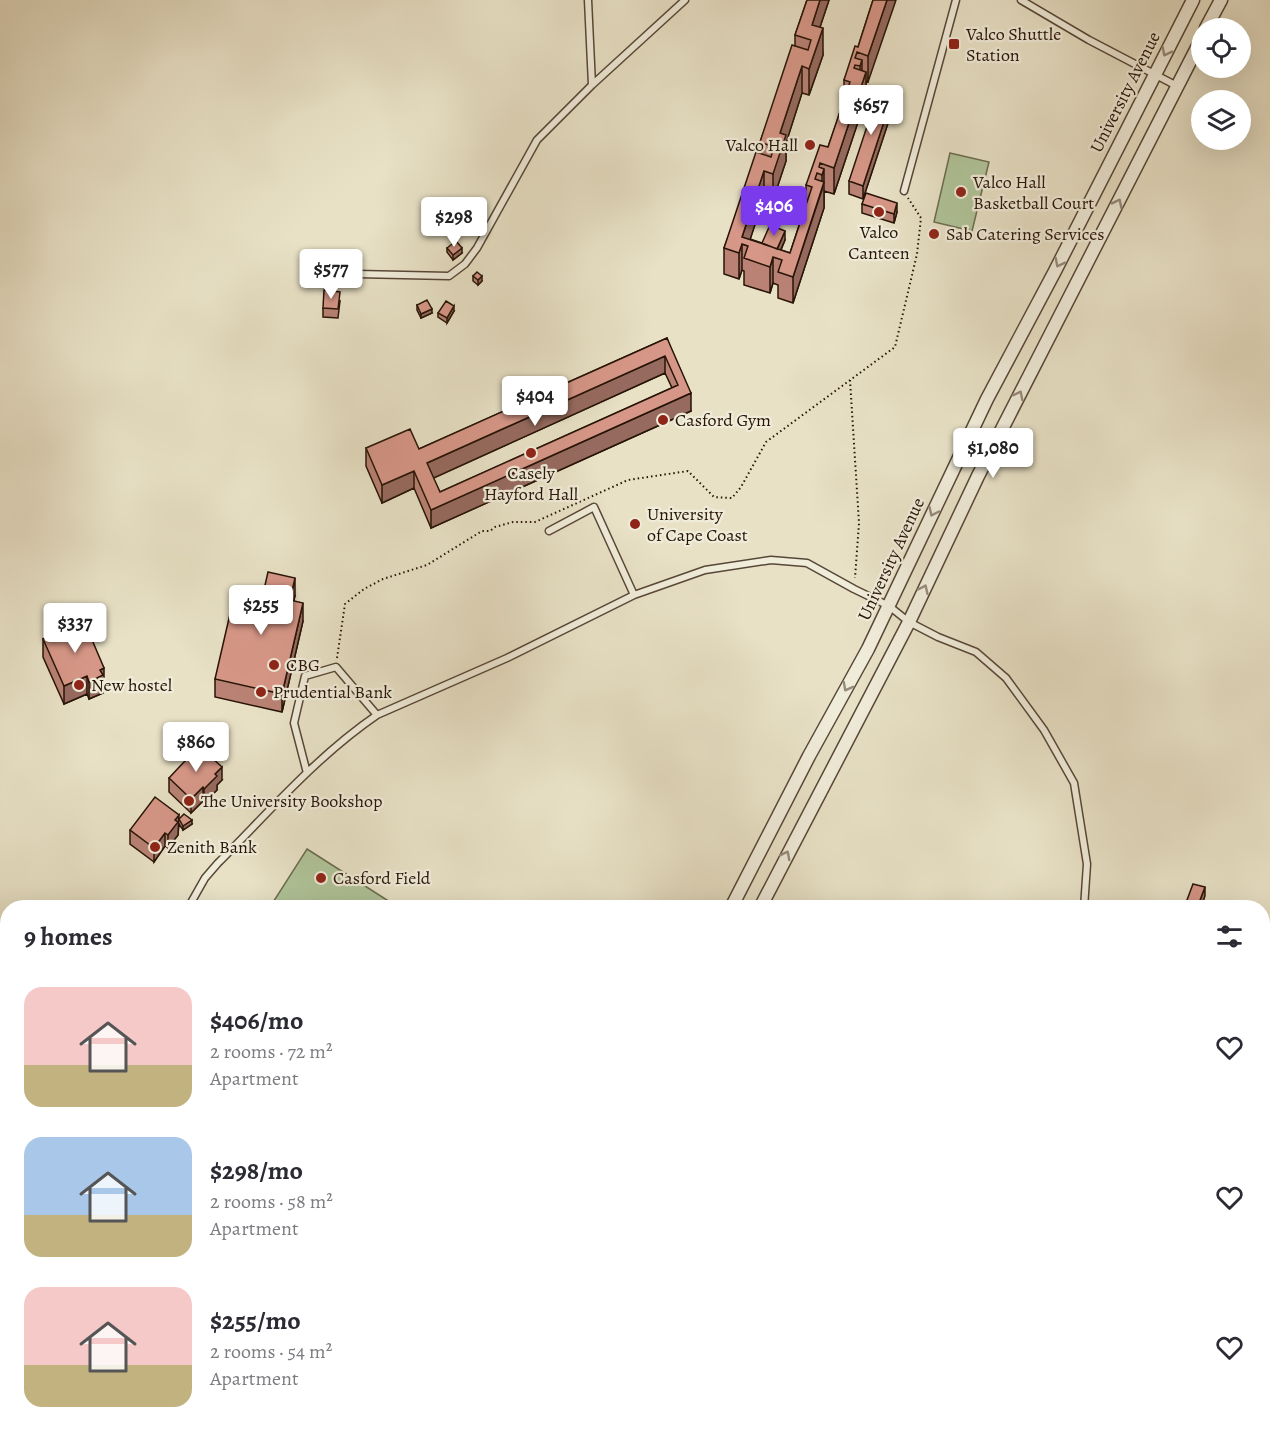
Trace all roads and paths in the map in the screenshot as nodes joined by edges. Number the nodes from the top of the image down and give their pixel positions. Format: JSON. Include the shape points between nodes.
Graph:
{"nodes":[{"id":1,"x":588,"y":0,"type":"edge"},
{"id":2,"x":685,"y":0,"type":"edge"},
{"id":3,"x":956,"y":0,"type":"edge"},
{"id":4,"x":1021,"y":0,"type":"edge"},
{"id":5,"x":1193,"y":0,"type":"edge"},
{"id":6,"x":1221,"y":0,"type":"edge"},
{"id":7,"x":1211,"y":18,"type":"edge"},
{"id":8,"x":1191,"y":59,"type":"edge"},
{"id":9,"x":1154,"y":75,"type":"junction"},
{"id":10,"x":592,"y":85,"type":"junction"},
{"id":11,"x":1177,"y":86,"type":"junction"},
{"id":12,"x":904,"y":190,"type":"joint"},
{"id":13,"x":357,"y":274,"type":"dead end"},
{"id":14,"x":850,"y":380,"type":"junction"},
{"id":15,"x":549,"y":531,"type":"dead end"},
{"id":16,"x":854,"y":589,"type":"junction"},
{"id":17,"x":634,"y":595,"type":"junction"},
{"id":18,"x":889,"y":606,"type":"junction"},
{"id":19,"x":909,"y":622,"type":"junction"},
{"id":20,"x":336,"y":667,"type":"junction"},
{"id":21,"x":377,"y":715,"type":"junction"},
{"id":22,"x":307,"y":773,"type":"junction"},
{"id":23,"x":193,"y":900,"type":"edge"},
{"id":24,"x":735,"y":900,"type":"edge"},
{"id":25,"x":764,"y":900,"type":"edge"},
{"id":26,"x":1084,"y":900,"type":"edge"}],
"edges":[{"from":1,"to":10,"type":"lane"},
{"from":2,"to":10,"type":"lane"},
{"from":3,"to":12,"type":"lane"},
{"from":4,"to":9,"type":"lane"},
{"from":5,"to":9,"type":"street","name":"University Avenue","one_way":true},
{"from":6,"to":7,"type":"street"},
{"from":8,"to":11,"type":"street"},
{"from":9,"to":11,"type":"lane"},
{"from":9,"to":18,"type":"street","name":"University Avenue","one_way":true,"via":[[987,399]]},
{"from":10,"to":13,"type":"lane","via":[[537,140],[465,264],[449,276]]},
{"from":19,"to":11,"type":"street","one_way":true,"via":[[978,476]]},
{"from":12,"to":14,"type":"path","via":[[921,218],[917,254],[895,347]]},
{"from":14,"to":16,"type":"path","via":[[859,524]]},
{"from":14,"to":20,"type":"path","via":[[766,442],[732,498],[714,497],[688,471],[628,480],[535,522],[513,522],[482,531],[427,565],[364,589],[345,604]]},
{"from":15,"to":17,"type":"lane","via":[[594,507]]},
{"from":16,"to":17,"type":"lane","via":[[807,563],[771,560],[705,570]]},
{"from":16,"to":18,"type":"lane"},
{"from":17,"to":21,"type":"lane","via":[[507,658]]},
{"from":18,"to":19,"type":"lane"},
{"from":18,"to":24,"type":"street","name":"University Avenue","one_way":true},
{"from":25,"to":19,"type":"street","one_way":true},
{"from":19,"to":26,"type":"lane","via":[[976,652],[1006,678],[1044,730],[1074,783],[1086,864]]},
{"from":20,"to":21,"type":"lane"},
{"from":20,"to":22,"type":"lane","via":[[305,676],[294,723]]},
{"from":21,"to":22,"type":"lane"},
{"from":22,"to":23,"type":"lane","via":[[218,863]]}]}
